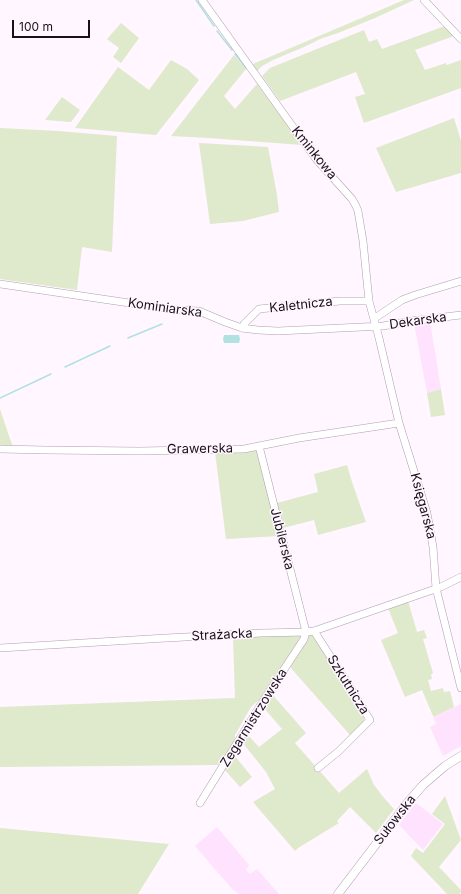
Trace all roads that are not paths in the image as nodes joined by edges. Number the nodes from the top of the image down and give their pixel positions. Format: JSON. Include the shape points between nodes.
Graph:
{"nodes":[{"id":1,"x":202,"y":0,"type":"edge"},
{"id":2,"x":424,"y":0,"type":"edge"},
{"id":3,"x":461,"y":39,"type":"edge"},
{"id":4,"x":461,"y":281,"type":"edge"},
{"id":5,"x":0,"y":284,"type":"edge"},
{"id":6,"x":367,"y":301,"type":"junction"},
{"id":7,"x":461,"y":315,"type":"edge"},
{"id":8,"x":374,"y":318,"type":"junction"},
{"id":9,"x":376,"y":326,"type":"junction"},
{"id":10,"x":242,"y":328,"type":"junction"},
{"id":11,"x":399,"y":423,"type":"junction"},
{"id":12,"x":259,"y":446,"type":"junction"},
{"id":13,"x":0,"y":449,"type":"edge"},
{"id":14,"x":461,"y":576,"type":"edge"},
{"id":15,"x":436,"y":588,"type":"junction"},
{"id":16,"x":310,"y":631,"type":"junction"},
{"id":17,"x":0,"y":648,"type":"edge"},
{"id":18,"x":461,"y":688,"type":"edge"},
{"id":19,"x":461,"y":756,"type":"edge"},
{"id":20,"x":318,"y":768,"type":"dead end"},
{"id":21,"x":200,"y":803,"type":"dead end"},
{"id":22,"x":338,"y":894,"type":"edge"}],
"edges":[{"from":1,"to":6,"type":"street","name":"Kminkowa","via":[[316,159],[355,203],[363,241]]},
{"from":2,"to":3,"type":"street"},
{"from":4,"to":8,"type":"street","via":[[402,300]]},
{"from":5,"to":10,"type":"street","name":"Kominiarska","via":[[199,311]]},
{"from":6,"to":8,"type":"street","name":"Kminkowa"},
{"from":6,"to":10,"type":"street","name":"Kaletnicza","via":[[340,301],[259,310]]},
{"from":7,"to":9,"type":"street","name":"Dekarska"},
{"from":8,"to":9,"type":"street","name":"Kminkowa"},
{"from":9,"to":10,"type":"street","name":"Kominiarska","via":[[278,331]]},
{"from":9,"to":11,"type":"street","name":"Księgarska"},
{"from":11,"to":12,"type":"street","name":"Grawerska"},
{"from":11,"to":15,"type":"street","name":"Księgarska","via":[[427,513]]},
{"from":12,"to":13,"type":"street","name":"Grawerska","via":[[200,450]]},
{"from":12,"to":16,"type":"street","name":"Jubilerska"},
{"from":14,"to":15,"type":"street","name":"Strażacka"},
{"from":15,"to":16,"type":"street","name":"Strażacka"},
{"from":15,"to":18,"type":"street","name":"Księgarska"},
{"from":16,"to":17,"type":"street","name":"Strażacka"},
{"from":16,"to":20,"type":"street","name":"Szkutnicza","via":[[346,680],[370,720]]},
{"from":16,"to":21,"type":"street","name":"Zegarmistrzowska"},
{"from":19,"to":22,"type":"main road","name":"Sułowska","via":[[420,788]]}]}
